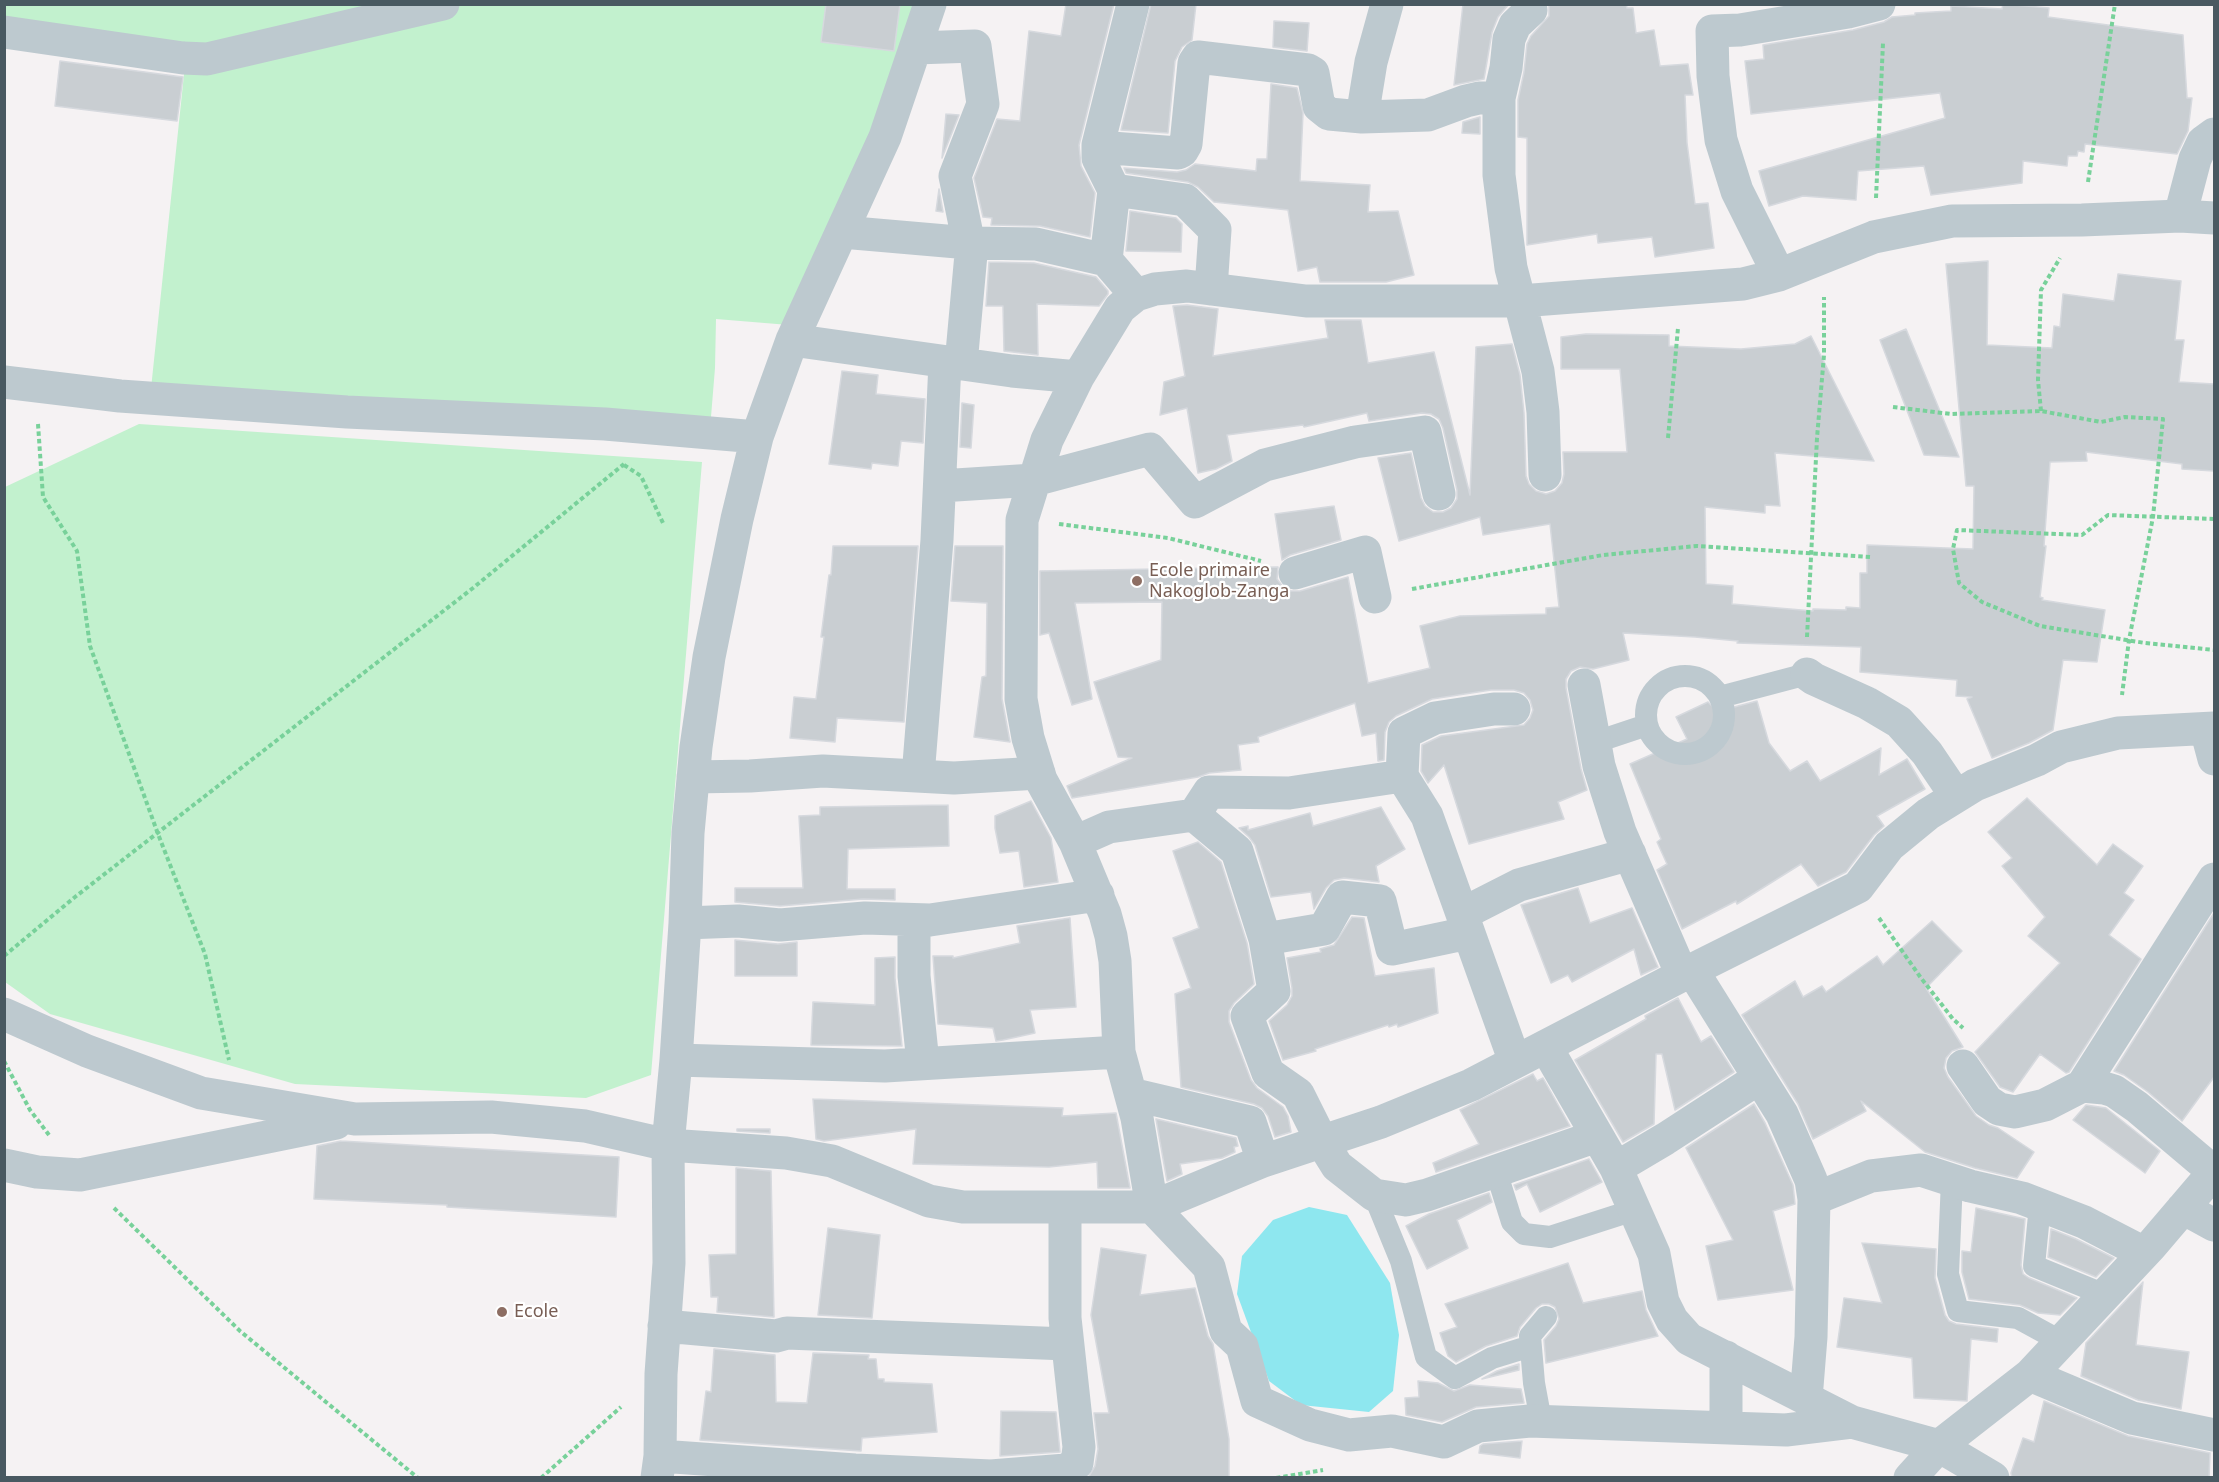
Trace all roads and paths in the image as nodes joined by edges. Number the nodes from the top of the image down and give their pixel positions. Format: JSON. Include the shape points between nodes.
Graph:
{"nodes":[{"id":1,"x":443,"y":4,"type":"edge"},
{"id":2,"x":930,"y":4,"type":"edge"},
{"id":3,"x":1133,"y":4,"type":"edge"},
{"id":4,"x":1387,"y":4,"type":"edge"},
{"id":5,"x":1879,"y":4,"type":"edge"},
{"id":6,"x":1531,"y":10,"type":"dead end"},
{"id":7,"x":1712,"y":18,"type":"edge"},
{"id":8,"x":4,"y":32,"type":"edge"},
{"id":9,"x":1883,"y":40,"type":"dead end"},
{"id":10,"x":915,"y":48,"type":"junction"},
{"id":11,"x":1499,"y":99,"type":"junction"},
{"id":12,"x":1362,"y":117,"type":"junction"},
{"id":13,"x":2214,"y":134,"type":"edge"},
{"id":14,"x":1098,"y":147,"type":"junction"},
{"id":15,"x":1114,"y":190,"type":"junction"},
{"id":16,"x":2180,"y":216,"type":"junction"},
{"id":17,"x":2214,"y":218,"type":"edge"},
{"id":18,"x":842,"y":232,"type":"junction"},
{"id":19,"x":1874,"y":237,"type":"junction"},
{"id":20,"x":969,"y":243,"type":"junction"},
{"id":21,"x":1824,"y":257,"type":"junction"},
{"id":22,"x":1106,"y":260,"type":"junction"},
{"id":23,"x":1779,"y":275,"type":"junction"},
{"id":24,"x":1678,"y":288,"type":"junction"},
{"id":25,"x":1211,"y":289,"type":"junction"},
{"id":26,"x":1136,"y":295,"type":"junction"},
{"id":27,"x":1520,"y":301,"type":"junction"},
{"id":28,"x":792,"y":340,"type":"junction"},
{"id":29,"x":953,"y":363,"type":"junction"},
{"id":30,"x":1078,"y":377,"type":"junction"},
{"id":31,"x":20,"y":383,"type":"edge"},
{"id":32,"x":1893,"y":407,"type":"dead end"},
{"id":33,"x":637,"y":427,"type":"junction"},
{"id":34,"x":757,"y":436,"type":"junction"},
{"id":35,"x":1668,"y":438,"type":"dead end"},
{"id":36,"x":624,"y":464,"type":"junction"},
{"id":37,"x":1545,"y":475,"type":"dead end"},
{"id":38,"x":1034,"y":480,"type":"junction"},
{"id":39,"x":940,"y":486,"type":"junction"},
{"id":40,"x":1439,"y":494,"type":"dead end"},
{"id":41,"x":2153,"y":517,"type":"junction"},
{"id":42,"x":2214,"y":519,"type":"edge"},
{"id":43,"x":1022,"y":520,"type":"junction"},
{"id":44,"x":663,"y":523,"type":"dead end"},
{"id":45,"x":1812,"y":554,"type":"junction"},
{"id":46,"x":1870,"y":557,"type":"dead end"},
{"id":47,"x":1295,"y":573,"type":"joint"},
{"id":48,"x":1375,"y":597,"type":"joint"},
{"id":49,"x":2129,"y":640,"type":"junction"},
{"id":50,"x":2214,"y":650,"type":"edge"},
{"id":51,"x":1807,"y":674,"type":"junction"},
{"id":52,"x":1584,"y":684,"type":"dead end"},
{"id":53,"x":1720,"y":697,"type":"junction"},
{"id":54,"x":1514,"y":709,"type":"dead end"},
{"id":55,"x":1647,"y":725,"type":"junction"},
{"id":56,"x":2118,"y":733,"type":"junction"},
{"id":57,"x":2212,"y":739,"type":"edge"},
{"id":58,"x":1596,"y":742,"type":"junction"},
{"id":59,"x":1039,"y":772,"type":"junction"},
{"id":60,"x":918,"y":776,"type":"junction"},
{"id":61,"x":1402,"y":776,"type":"junction"},
{"id":62,"x":693,"y":777,"type":"junction"},
{"id":63,"x":1956,"y":796,"type":"junction"},
{"id":64,"x":1194,"y":815,"type":"junction"},
{"id":65,"x":158,"y":834,"type":"junction"},
{"id":66,"x":1075,"y":842,"type":"junction"},
{"id":67,"x":1630,"y":855,"type":"junction"},
{"id":68,"x":2214,"y":879,"type":"edge"},
{"id":69,"x":1858,"y":887,"type":"junction"},
{"id":70,"x":1098,"y":895,"type":"junction"},
{"id":71,"x":914,"y":920,"type":"junction"},
{"id":72,"x":686,"y":923,"type":"junction"},
{"id":73,"x":1465,"y":923,"type":"junction"},
{"id":74,"x":1266,"y":939,"type":"junction"},
{"id":75,"x":4,"y":956,"type":"edge"},
{"id":76,"x":1687,"y":973,"type":"junction"},
{"id":77,"x":4,"y":1014,"type":"edge"},
{"id":78,"x":1546,"y":1047,"type":"junction"},
{"id":79,"x":1119,"y":1052,"type":"junction"},
{"id":80,"x":676,"y":1060,"type":"junction"},
{"id":81,"x":4,"y":1061,"type":"edge"},
{"id":82,"x":1515,"y":1062,"type":"junction"},
{"id":83,"x":924,"y":1063,"type":"junction"},
{"id":84,"x":1963,"y":1066,"type":"joint"},
{"id":85,"x":1759,"y":1078,"type":"junction"},
{"id":86,"x":2082,"y":1086,"type":"junction"},
{"id":87,"x":1131,"y":1094,"type":"junction"},
{"id":88,"x":238,"y":1100,"type":"junction"},
{"id":89,"x":356,"y":1119,"type":"junction"},
{"id":90,"x":1597,"y":1136,"type":"junction"},
{"id":91,"x":1322,"y":1142,"type":"junction"},
{"id":92,"x":668,"y":1145,"type":"junction"},
{"id":93,"x":1263,"y":1161,"type":"junction"},
{"id":94,"x":4,"y":1165,"type":"edge"},
{"id":95,"x":1616,"y":1168,"type":"junction"},
{"id":96,"x":1496,"y":1172,"type":"junction"},
{"id":97,"x":2214,"y":1172,"type":"edge"},
{"id":98,"x":80,"y":1175,"type":"junction"},
{"id":99,"x":1952,"y":1180,"type":"junction"},
{"id":100,"x":1374,"y":1195,"type":"junction"},
{"id":101,"x":1814,"y":1199,"type":"junction"},
{"id":102,"x":2040,"y":1205,"type":"junction"},
{"id":103,"x":1065,"y":1207,"type":"junction"},
{"id":104,"x":1152,"y":1207,"type":"junction"},
{"id":105,"x":2184,"y":1208,"type":"junction"},
{"id":106,"x":1634,"y":1210,"type":"junction"},
{"id":107,"x":2214,"y":1225,"type":"edge"},
{"id":108,"x":2144,"y":1253,"type":"junction"},
{"id":109,"x":2105,"y":1295,"type":"junction"},
{"id":110,"x":1546,"y":1317,"type":"dead end"},
{"id":111,"x":664,"y":1326,"type":"junction"},
{"id":112,"x":2062,"y":1342,"type":"junction"},
{"id":113,"x":1066,"y":1344,"type":"junction"},
{"id":114,"x":1531,"y":1346,"type":"junction"},
{"id":115,"x":1726,"y":1357,"type":"junction"},
{"id":116,"x":661,"y":1374,"type":"junction"},
{"id":117,"x":2030,"y":1375,"type":"junction"},
{"id":118,"x":1806,"y":1400,"type":"junction"},
{"id":119,"x":1541,"y":1421,"type":"junction"},
{"id":120,"x":1852,"y":1422,"type":"junction"},
{"id":121,"x":1726,"y":1427,"type":"junction"},
{"id":122,"x":2214,"y":1435,"type":"edge"},
{"id":123,"x":1939,"y":1446,"type":"junction"},
{"id":124,"x":659,"y":1467,"type":"edge"},
{"id":125,"x":418,"y":1478,"type":"edge"},
{"id":126,"x":541,"y":1478,"type":"edge"},
{"id":127,"x":1910,"y":1478,"type":"edge"},
{"id":128,"x":1993,"y":1478,"type":"edge"}],
"edges":[{"from":1,"to":8,"type":"street","via":[[207,59]]},
{"from":2,"to":10,"type":"street"},
{"from":3,"to":14,"type":"street"},
{"from":4,"to":12,"type":"street","via":[[1371,62]]},
{"from":5,"to":7,"type":"street","via":[[1740,30]]},
{"from":6,"to":11,"type":"street","via":[[1515,25],[1509,39]]},
{"from":7,"to":23,"type":"street","via":[[1713,76],[1721,140],[1737,191]]},
{"from":9,"to":19,"type":"path"},
{"from":10,"to":18,"type":"street","via":[[885,137]]},
{"from":10,"to":20,"type":"street","via":[[975,46],[982,104],[955,176]]},
{"from":11,"to":12,"type":"street","via":[[1479,98],[1428,115]]},
{"from":11,"to":27,"type":"street","via":[[1499,174],[1510,268]]},
{"from":12,"to":14,"type":"street","via":[[1329,114],[1319,106],[1313,73],[1308,69],[1198,57],[1182,151]]},
{"from":13,"to":16,"type":"street","via":[[2203,142],[2195,159]]},
{"from":14,"to":15,"type":"street","via":[[1098,158]]},
{"from":15,"to":22,"type":"street"},
{"from":15,"to":25,"type":"street","via":[[1185,200],[1215,230]]},
{"from":16,"to":17,"type":"street"},
{"from":16,"to":19,"type":"street","via":[[1952,222]]},
{"from":18,"to":20,"type":"street"},
{"from":18,"to":28,"type":"street"},
{"from":19,"to":21,"type":"street"},
{"from":20,"to":22,"type":"street","via":[[1036,244]]},
{"from":20,"to":29,"type":"street","via":[[971,254]]},
{"from":21,"to":23,"type":"street"},
{"from":21,"to":45,"type":"path","via":[[1824,355]]},
{"from":22,"to":26,"type":"street"},
{"from":23,"to":24,"type":"street","via":[[1743,284]]},
{"from":24,"to":27,"type":"street"},
{"from":24,"to":35,"type":"path"},
{"from":25,"to":26,"type":"street","via":[[1155,288]]},
{"from":25,"to":27,"type":"street","via":[[1306,301]]},
{"from":26,"to":30,"type":"street","via":[[1120,308]]},
{"from":27,"to":37,"type":"street","via":[[1538,370]]},
{"from":28,"to":29,"type":"street"},
{"from":28,"to":34,"type":"street"},
{"from":29,"to":30,"type":"street"},
{"from":29,"to":39,"type":"street"},
{"from":30,"to":38,"type":"street","via":[[1047,440]]},
{"from":31,"to":33,"type":"street","via":[[120,396]]},
{"from":31,"to":65,"type":"path","via":[[43,497],[77,551],[90,646]]},
{"from":32,"to":41,"type":"path","via":[[1951,414],[2042,411],[2101,422],[2125,417],[2163,419]]},
{"from":33,"to":34,"type":"street"},
{"from":33,"to":36,"type":"path"},
{"from":34,"to":62,"type":"street","via":[[709,657]]},
{"from":36,"to":44,"type":"path","via":[[642,476]]},
{"from":36,"to":65,"type":"path","via":[[473,588]]},
{"from":38,"to":39,"type":"street"},
{"from":38,"to":40,"type":"street","via":[[1150,449],[1195,502],[1265,465],[1355,442],[1425,432]]},
{"from":38,"to":43,"type":"street"},
{"from":39,"to":60,"type":"street"},
{"from":41,"to":42,"type":"path"},
{"from":41,"to":49,"type":"path"},
{"from":41,"to":49,"type":"path","via":[[2108,515],[2082,535],[1958,531],[1953,549],[1959,584],[1982,602],[2040,626]]},
{"from":43,"to":47,"type":"path","via":[[1168,538],[1282,566]]},
{"from":43,"to":59,"type":"street","via":[[1021,699]]},
{"from":45,"to":46,"type":"path"},
{"from":45,"to":48,"type":"path","via":[[1697,546],[1603,555]]},
{"from":45,"to":51,"type":"path"},
{"from":47,"to":48,"type":"street","via":[[1365,552]]},
{"from":49,"to":50,"type":"path"},
{"from":49,"to":56,"type":"path"},
{"from":51,"to":53,"type":"lane"},
{"from":51,"to":63,"type":"street","via":[[1899,722],[1927,753]]},
{"from":52,"to":58,"type":"street"},
{"from":53,"to":55,"type":"lane","via":[[1702,680],[1677,677],[1665,682],[1649,701]]},
{"from":53,"to":55,"type":"lane","via":[[1724,723],[1719,735],[1699,752],[1673,752],[1657,742]]},
{"from":54,"to":61,"type":"street","via":[[1435,718],[1404,733]]},
{"from":55,"to":58,"type":"lane"},
{"from":56,"to":57,"type":"street"},
{"from":56,"to":63,"type":"street","via":[[2061,747]]},
{"from":58,"to":67,"type":"street","via":[[1599,766]]},
{"from":59,"to":60,"type":"street","via":[[954,778]]},
{"from":59,"to":66,"type":"street"},
{"from":60,"to":62,"type":"street","via":[[824,771]]},
{"from":61,"to":64,"type":"street","via":[[1289,793],[1209,792]]},
{"from":61,"to":73,"type":"street","via":[[1427,816]]},
{"from":62,"to":72,"type":"street"},
{"from":63,"to":69,"type":"street","via":[[1889,846]]},
{"from":64,"to":66,"type":"street","via":[[1109,826]]},
{"from":64,"to":74,"type":"street","via":[[1237,851]]},
{"from":65,"to":75,"type":"path"},
{"from":65,"to":88,"type":"path","via":[[205,954]]},
{"from":66,"to":70,"type":"street"},
{"from":67,"to":73,"type":"street","via":[[1519,885]]},
{"from":67,"to":76,"type":"street"},
{"from":68,"to":86,"type":"street"},
{"from":69,"to":76,"type":"street"},
{"from":69,"to":84,"type":"path","via":[[1921,978],[1953,1019],[1972,1036],[1951,1051]]},
{"from":70,"to":71,"type":"street"},
{"from":70,"to":79,"type":"street","via":[[1114,953]]},
{"from":71,"to":72,"type":"street","via":[[865,918],[780,925],[738,921]]},
{"from":71,"to":83,"type":"street","via":[[914,976]]},
{"from":72,"to":80,"type":"street"},
{"from":73,"to":74,"type":"street","via":[[1392,949],[1380,901],[1342,897],[1324,929]]},
{"from":73,"to":82,"type":"street"},
{"from":74,"to":91,"type":"street","via":[[1274,991],[1246,1016],[1268,1073],[1298,1094]]},
{"from":76,"to":78,"type":"street"},
{"from":76,"to":85,"type":"street"},
{"from":77,"to":88,"type":"street","via":[[87,1051],[190,1089]]},
{"from":78,"to":82,"type":"street"},
{"from":78,"to":90,"type":"street"},
{"from":79,"to":83,"type":"street"},
{"from":79,"to":87,"type":"street"},
{"from":80,"to":83,"type":"street","via":[[885,1066]]},
{"from":80,"to":92,"type":"street"},
{"from":81,"to":98,"type":"path","via":[[30,1110]]},
{"from":82,"to":91,"type":"street","via":[[1471,1085]]},
{"from":84,"to":86,"type":"street","via":[[1987,1101],[2015,1112],[2045,1104]]},
{"from":85,"to":95,"type":"street"},
{"from":85,"to":101,"type":"street","via":[[1782,1114],[1811,1180]]},
{"from":86,"to":97,"type":"street","via":[[2114,1091]]},
{"from":87,"to":93,"type":"street","via":[[1250,1122]]},
{"from":87,"to":104,"type":"street"},
{"from":88,"to":89,"type":"street"},
{"from":89,"to":92,"type":"street","via":[[491,1117],[585,1126]]},
{"from":89,"to":98,"type":"street"},
{"from":90,"to":95,"type":"street"},
{"from":90,"to":96,"type":"street"},
{"from":91,"to":93,"type":"street"},
{"from":91,"to":100,"type":"street","via":[[1337,1166]]},
{"from":92,"to":103,"type":"street","via":[[786,1153],[832,1161],[928,1201],[963,1207]]},
{"from":92,"to":111,"type":"street","via":[[669,1263]]},
{"from":93,"to":104,"type":"street"},
{"from":94,"to":98,"type":"street"},
{"from":95,"to":106,"type":"street"},
{"from":96,"to":100,"type":"street","via":[[1406,1200]]},
{"from":96,"to":106,"type":"lane","via":[[1512,1222],[1524,1234],[1550,1238]]},
{"from":97,"to":105,"type":"street"},
{"from":98,"to":125,"type":"path","via":[[240,1331]]},
{"from":99,"to":101,"type":"street","via":[[1921,1170],[1871,1176]]},
{"from":99,"to":102,"type":"street"},
{"from":99,"to":112,"type":"lane","via":[[1948,1274],[1958,1311],[2018,1318]]},
{"from":100,"to":114,"type":"lane","via":[[1401,1261],[1426,1357],[1455,1378],[1492,1358]]},
{"from":101,"to":118,"type":"street"},
{"from":102,"to":108,"type":"street","via":[[2084,1222]]},
{"from":102,"to":109,"type":"lane","via":[[2034,1266]]},
{"from":103,"to":104,"type":"street"},
{"from":103,"to":113,"type":"street"},
{"from":104,"to":119,"type":"street","via":[[1209,1268],[1226,1331],[1242,1346],[1257,1401],[1310,1425],[1349,1435],[1392,1431],[1444,1442],[1479,1426]]},
{"from":105,"to":107,"type":"street"},
{"from":105,"to":108,"type":"street"},
{"from":106,"to":115,"type":"street","via":[[1654,1254],[1672,1320],[1689,1338]]},
{"from":108,"to":109,"type":"street"},
{"from":109,"to":112,"type":"street"},
{"from":110,"to":114,"type":"lane","via":[[1530,1336]]},
{"from":111,"to":113,"type":"street","via":[[776,1336],[787,1333]]},
{"from":111,"to":116,"type":"street"},
{"from":112,"to":117,"type":"street"},
{"from":113,"to":124,"type":"street","via":[[1079,1447],[1077,1463],[1066,1470],[991,1476]]},
{"from":114,"to":119,"type":"lane"},
{"from":115,"to":118,"type":"street"},
{"from":115,"to":121,"type":"street"},
{"from":116,"to":124,"type":"street"},
{"from":116,"to":126,"type":"path"},
{"from":117,"to":122,"type":"street","via":[[2132,1418]]},
{"from":117,"to":123,"type":"street"},
{"from":118,"to":120,"type":"street"},
{"from":119,"to":121,"type":"street"},
{"from":120,"to":121,"type":"street","via":[[1786,1430]]},
{"from":120,"to":123,"type":"street"},
{"from":123,"to":127,"type":"street"},
{"from":123,"to":128,"type":"street"}]}
